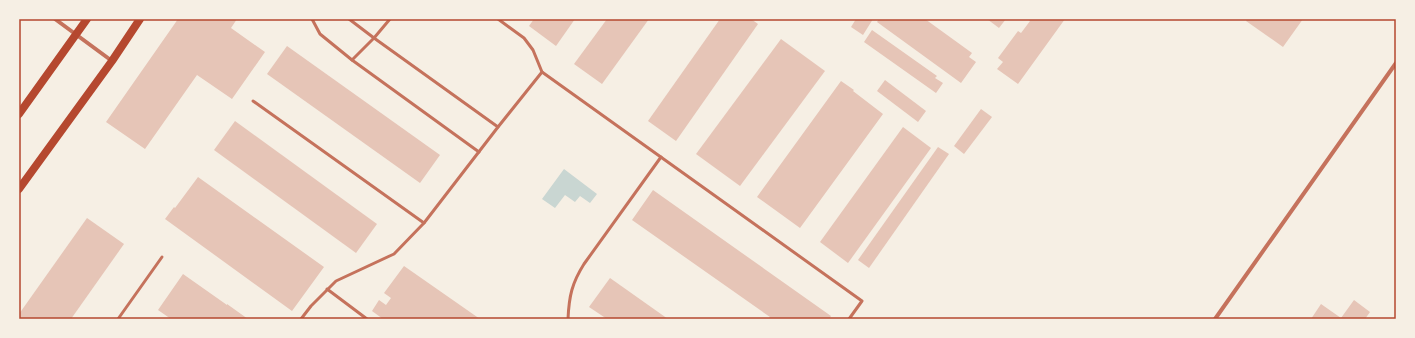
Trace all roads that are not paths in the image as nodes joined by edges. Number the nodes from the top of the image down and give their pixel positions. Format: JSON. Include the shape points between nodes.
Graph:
{"nodes":[{"id":1,"x":55,"y":19,"type":"edge"},
{"id":2,"x":87,"y":19,"type":"edge"},
{"id":3,"x":140,"y":19,"type":"edge"},
{"id":4,"x":312,"y":19,"type":"edge"},
{"id":5,"x":349,"y":19,"type":"edge"},
{"id":6,"x":390,"y":19,"type":"edge"},
{"id":7,"x":498,"y":19,"type":"edge"},
{"id":8,"x":76,"y":34,"type":"junction"},
{"id":9,"x":374,"y":38,"type":"junction"},
{"id":10,"x":352,"y":60,"type":"junction"},
{"id":11,"x":112,"y":61,"type":"junction"},
{"id":12,"x":1396,"y":63,"type":"edge"},
{"id":13,"x":542,"y":72,"type":"junction"},
{"id":14,"x":254,"y":101,"type":"dead end"},
{"id":15,"x":19,"y":114,"type":"edge"},
{"id":16,"x":498,"y":127,"type":"junction"},
{"id":17,"x":479,"y":152,"type":"junction"},
{"id":18,"x":661,"y":157,"type":"junction"},
{"id":19,"x":19,"y":189,"type":"edge"},
{"id":20,"x":424,"y":224,"type":"junction"},
{"id":21,"x":162,"y":257,"type":"dead end"},
{"id":22,"x":327,"y":289,"type":"junction"},
{"id":23,"x":118,"y":319,"type":"edge"},
{"id":24,"x":301,"y":319,"type":"edge"},
{"id":25,"x":367,"y":319,"type":"edge"},
{"id":26,"x":568,"y":319,"type":"edge"},
{"id":27,"x":850,"y":319,"type":"edge"},
{"id":28,"x":1215,"y":319,"type":"edge"}],
"edges":[{"from":1,"to":8,"type":"street"},
{"from":2,"to":8,"type":"main road"},
{"from":3,"to":11,"type":"main road"},
{"from":4,"to":10,"type":"lane","via":[[320,34]]},
{"from":5,"to":9,"type":"lane"},
{"from":6,"to":9,"type":"lane"},
{"from":7,"to":13,"type":"lane","via":[[524,38],[533,50]]},
{"from":8,"to":11,"type":"street"},
{"from":8,"to":15,"type":"main road"},
{"from":9,"to":10,"type":"lane"},
{"from":9,"to":16,"type":"lane"},
{"from":10,"to":17,"type":"lane"},
{"from":11,"to":19,"type":"main road"},
{"from":12,"to":28,"type":"street"},
{"from":13,"to":16,"type":"lane"},
{"from":13,"to":18,"type":"lane"},
{"from":14,"to":20,"type":"lane"},
{"from":16,"to":17,"type":"lane"},
{"from":17,"to":20,"type":"lane"},
{"from":18,"to":26,"type":"lane","via":[[584,264],[575,280]]},
{"from":18,"to":27,"type":"lane","via":[[862,301]]},
{"from":20,"to":22,"type":"lane","via":[[394,254],[336,281]]},
{"from":21,"to":23,"type":"lane"},
{"from":22,"to":24,"type":"lane"},
{"from":22,"to":25,"type":"lane"}]}
